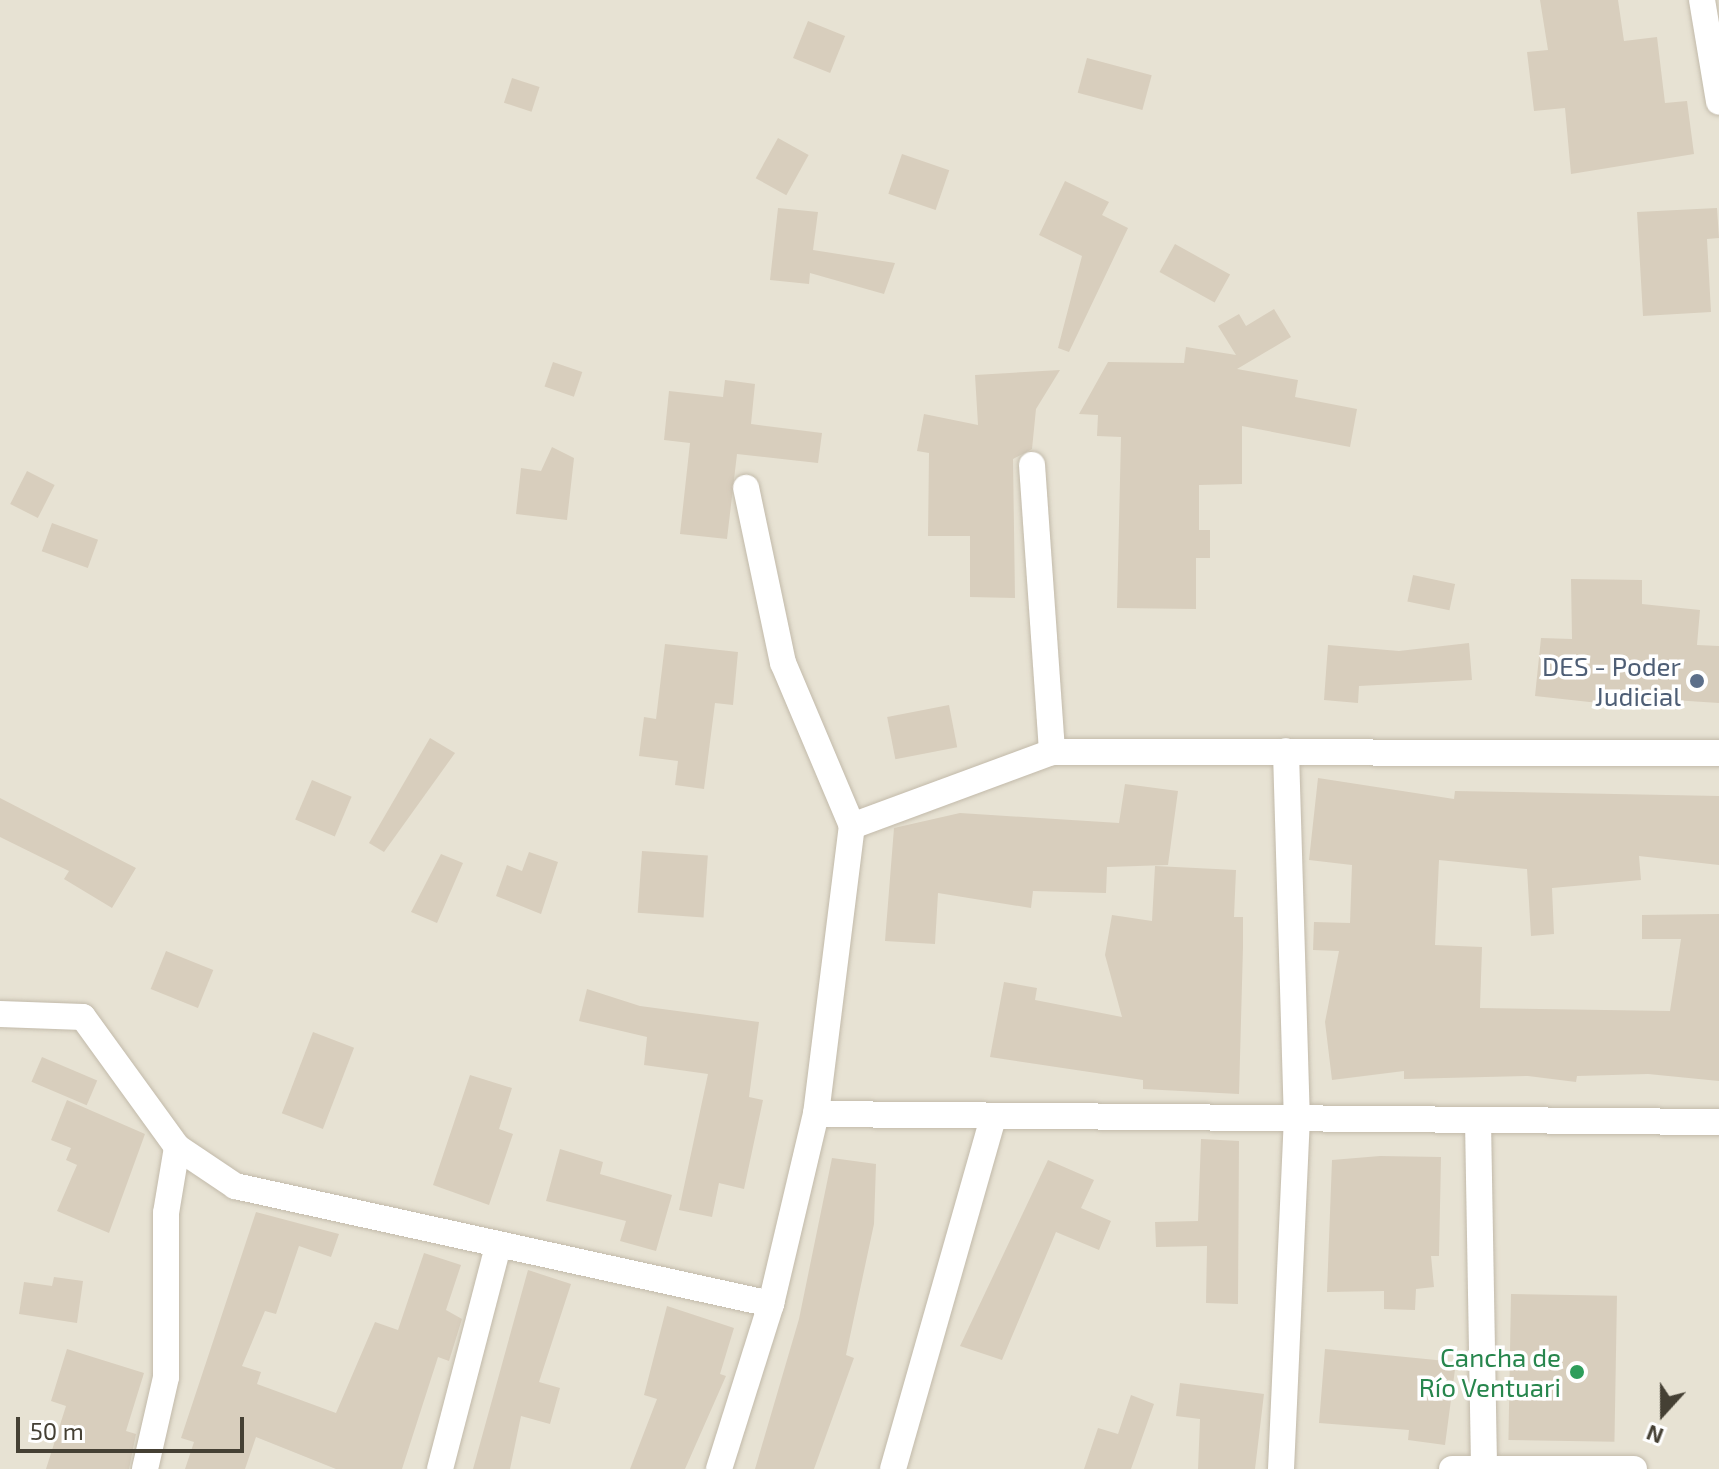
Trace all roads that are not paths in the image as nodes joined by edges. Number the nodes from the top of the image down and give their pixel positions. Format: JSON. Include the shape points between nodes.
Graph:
{"nodes":[{"id":1,"x":1702,"y":0,"type":"edge"},
{"id":2,"x":1719,"y":102,"type":"edge"},
{"id":3,"x":1032,"y":465,"type":"dead end"},
{"id":4,"x":746,"y":488,"type":"dead end"},
{"id":5,"x":1286,"y":751,"type":"junction"},
{"id":6,"x":1052,"y":752,"type":"junction"},
{"id":7,"x":1719,"y":753,"type":"edge"},
{"id":8,"x":852,"y":826,"type":"junction"},
{"id":9,"x":0,"y":1014,"type":"edge"},
{"id":10,"x":816,"y":1114,"type":"junction"},
{"id":11,"x":993,"y":1117,"type":"junction"},
{"id":12,"x":1478,"y":1121,"type":"junction"},
{"id":13,"x":1719,"y":1122,"type":"edge"},
{"id":14,"x":1297,"y":1123,"type":"junction"},
{"id":15,"x":177,"y":1147,"type":"junction"},
{"id":16,"x":498,"y":1246,"type":"junction"},
{"id":17,"x":771,"y":1304,"type":"junction"},
{"id":18,"x":1484,"y":1467,"type":"edge"},
{"id":19,"x":145,"y":1469,"type":"edge"},
{"id":20,"x":440,"y":1469,"type":"edge"},
{"id":21,"x":719,"y":1469,"type":"edge"},
{"id":22,"x":893,"y":1469,"type":"edge"},
{"id":23,"x":1281,"y":1469,"type":"edge"},
{"id":24,"x":1452,"y":1469,"type":"edge"},
{"id":25,"x":1634,"y":1469,"type":"edge"}],
"edges":[{"from":1,"to":2,"type":"street"},
{"from":3,"to":6,"type":"street"},
{"from":4,"to":8,"type":"street","via":[[783,663]]},
{"from":5,"to":6,"type":"street"},
{"from":5,"to":7,"type":"street"},
{"from":5,"to":14,"type":"street"},
{"from":6,"to":8,"type":"street"},
{"from":8,"to":10,"type":"street"},
{"from":9,"to":15,"type":"street","via":[[83,1017]]},
{"from":10,"to":11,"type":"street"},
{"from":10,"to":17,"type":"street"},
{"from":11,"to":14,"type":"street"},
{"from":11,"to":22,"type":"street"},
{"from":12,"to":13,"type":"street"},
{"from":12,"to":14,"type":"street"},
{"from":12,"to":18,"type":"street"},
{"from":14,"to":23,"type":"street"},
{"from":15,"to":16,"type":"street","via":[[235,1186]]},
{"from":15,"to":19,"type":"street","via":[[166,1213],[166,1377]]},
{"from":16,"to":17,"type":"street"},
{"from":16,"to":20,"type":"street"},
{"from":17,"to":21,"type":"street"},
{"from":18,"to":24,"type":"street"},
{"from":18,"to":25,"type":"street"}]}
